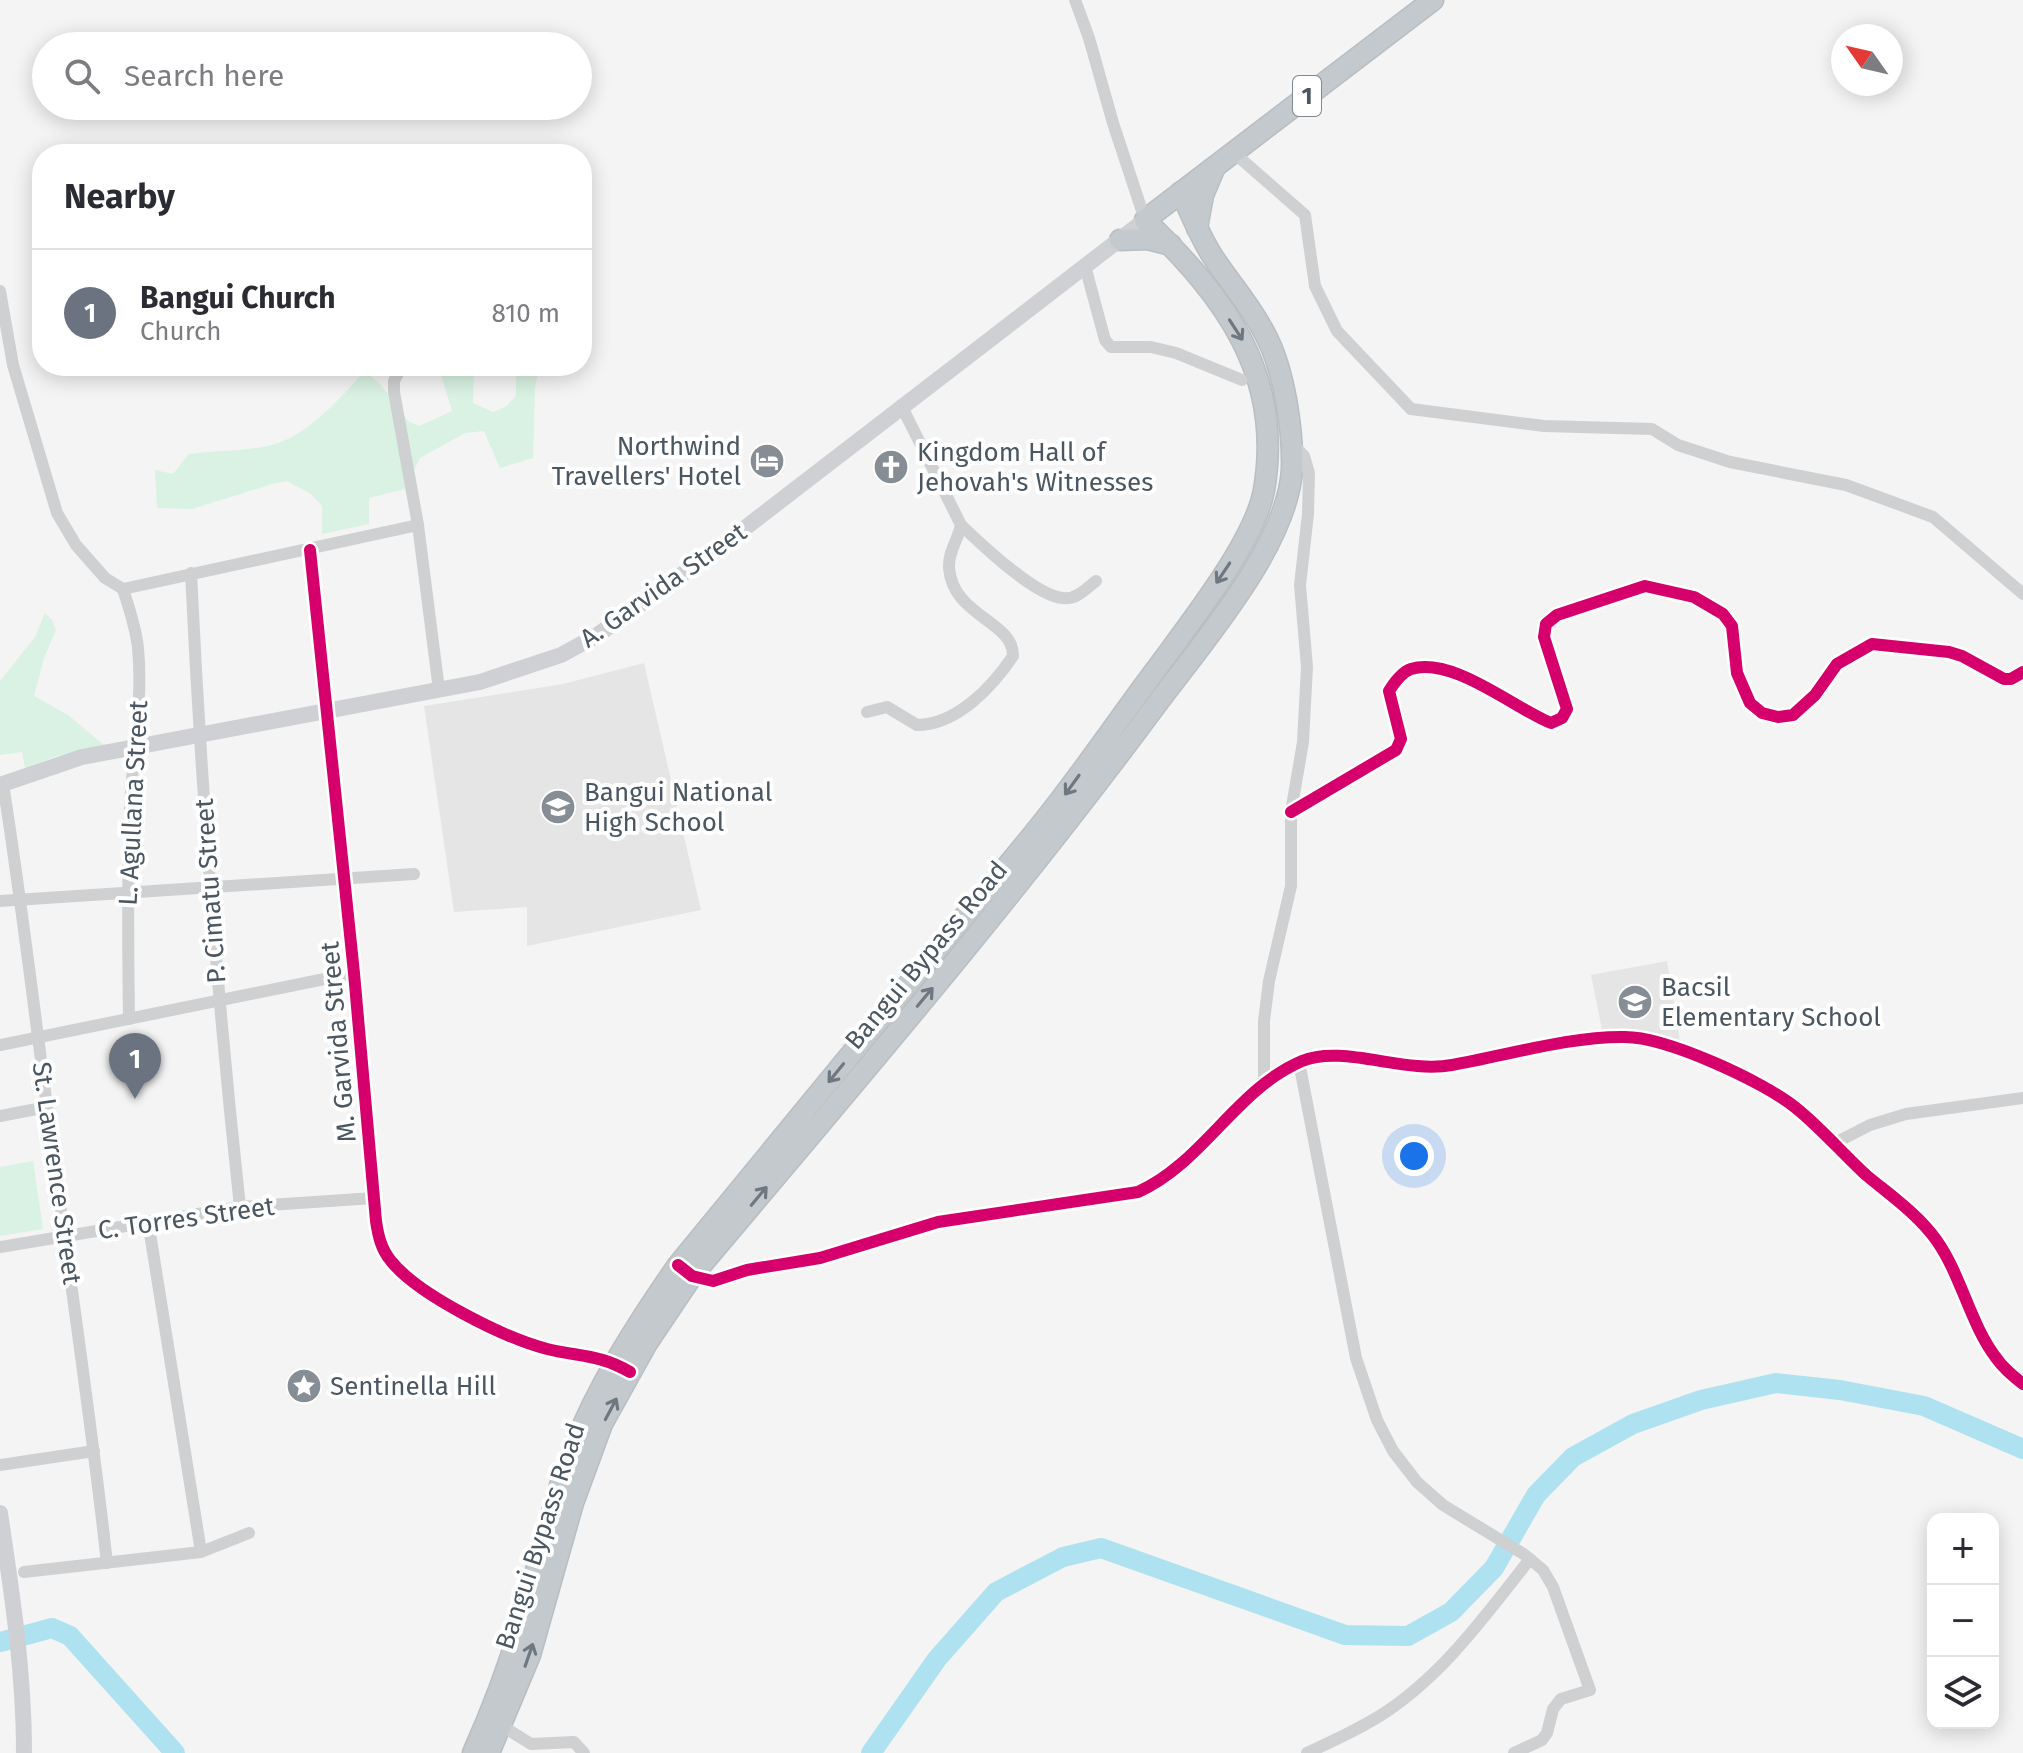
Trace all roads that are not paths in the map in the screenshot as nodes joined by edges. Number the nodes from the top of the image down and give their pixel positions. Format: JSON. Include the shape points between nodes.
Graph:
{"nodes":[{"id":1,"x":1075,"y":0,"type":"edge"},
{"id":2,"x":1433,"y":0,"type":"edge"},
{"id":3,"x":1233,"y":152,"type":"junction"},
{"id":4,"x":1216,"y":164,"type":"junction"},
{"id":5,"x":1181,"y":192,"type":"junction"},
{"id":6,"x":1145,"y":220,"type":"junction"},
{"id":7,"x":1197,"y":228,"type":"junction"},
{"id":8,"x":1120,"y":240,"type":"junction"},
{"id":9,"x":1172,"y":246,"type":"junction"},
{"id":10,"x":1085,"y":266,"type":"junction"},
{"id":11,"x":0,"y":291,"type":"edge"},
{"id":12,"x":1238,"y":292,"type":"junction"},
{"id":13,"x":1220,"y":304,"type":"junction"},
{"id":14,"x":4,"y":343,"type":"edge"},
{"id":15,"x":397,"y":376,"type":"edge"},
{"id":16,"x":1242,"y":380,"type":"dead end"},
{"id":17,"x":901,"y":405,"type":"junction"},
{"id":18,"x":1291,"y":441,"type":"junction"},
{"id":19,"x":418,"y":525,"type":"junction"},
{"id":20,"x":961,"y":525,"type":"junction"},
{"id":21,"x":310,"y":550,"type":"junction"},
{"id":22,"x":191,"y":573,"type":"junction"},
{"id":23,"x":1096,"y":581,"type":"dead end"},
{"id":24,"x":123,"y":589,"type":"junction"},
{"id":25,"x":2023,"y":594,"type":"edge"},
{"id":26,"x":2023,"y":672,"type":"edge"},
{"id":27,"x":439,"y":690,"type":"junction"},
{"id":28,"x":327,"y":711,"type":"junction"},
{"id":29,"x":867,"y":712,"type":"dead end"},
{"id":30,"x":198,"y":735,"type":"junction"},
{"id":31,"x":133,"y":748,"type":"junction"},
{"id":32,"x":1,"y":784,"type":"edge"},
{"id":33,"x":1291,"y":812,"type":"junction"},
{"id":34,"x":414,"y":874,"type":"dead end"},
{"id":35,"x":344,"y":876,"type":"junction"},
{"id":36,"x":211,"y":886,"type":"junction"},
{"id":37,"x":127,"y":891,"type":"junction"},
{"id":38,"x":21,"y":899,"type":"junction"},
{"id":39,"x":0,"y":901,"type":"edge"},
{"id":40,"x":354,"y":973,"type":"junction"},
{"id":41,"x":218,"y":1001,"type":"junction"},
{"id":42,"x":129,"y":1019,"type":"junction"},
{"id":43,"x":39,"y":1038,"type":"junction"},
{"id":44,"x":0,"y":1045,"type":"edge"},
{"id":45,"x":1299,"y":1062,"type":"junction"},
{"id":46,"x":1264,"y":1083,"type":"junction"},
{"id":47,"x":2023,"y":1098,"type":"edge"},
{"id":48,"x":47,"y":1107,"type":"junction"},
{"id":49,"x":0,"y":1116,"type":"edge"},
{"id":50,"x":1833,"y":1144,"type":"junction"},
{"id":51,"x":374,"y":1198,"type":"junction"},
{"id":52,"x":240,"y":1207,"type":"junction"},
{"id":53,"x":148,"y":1221,"type":"junction"},
{"id":54,"x":67,"y":1236,"type":"junction"},
{"id":55,"x":0,"y":1247,"type":"edge"},
{"id":56,"x":685,"y":1271,"type":"junction"},
{"id":57,"x":622,"y":1368,"type":"junction"},
{"id":58,"x":2023,"y":1384,"type":"edge"},
{"id":59,"x":94,"y":1451,"type":"junction"},
{"id":60,"x":0,"y":1465,"type":"edge"},
{"id":61,"x":0,"y":1513,"type":"edge"},
{"id":62,"x":249,"y":1533,"type":"dead end"},
{"id":63,"x":201,"y":1552,"type":"junction"},
{"id":64,"x":1527,"y":1557,"type":"junction"},
{"id":65,"x":107,"y":1563,"type":"junction"},
{"id":66,"x":24,"y":1572,"type":"dead end"},
{"id":67,"x":495,"y":1722,"type":"junction"},
{"id":68,"x":479,"y":1751,"type":"edge"},
{"id":69,"x":24,"y":1753,"type":"edge"},
{"id":70,"x":584,"y":1753,"type":"edge"},
{"id":71,"x":1307,"y":1753,"type":"edge"},
{"id":72,"x":1514,"y":1753,"type":"edge"}],
"edges":[{"from":1,"to":6,"type":"street"},
{"from":2,"to":3,"type":"highway","number":"1"},
{"from":3,"to":4,"type":"highway","number":"1"},
{"from":3,"to":25,"type":"street","via":[[1305,215],[1315,286],[1337,331],[1411,409],[1544,426],[1652,429],[1678,445],[1730,462],[1846,485],[1933,517]]},
{"from":4,"to":5,"type":"highway","number":"1"},
{"from":4,"to":7,"type":"highway"},
{"from":5,"to":6,"type":"highway","number":"1"},
{"from":5,"to":7,"type":"highway","name":"Bangui Bypass Road"},
{"from":6,"to":8,"type":"main road","name":"A. Garvida Street","number":"1"},
{"from":6,"to":9,"type":"highway","name":"Bangui Bypass Road"},
{"from":7,"to":12,"type":"highway","name":"Bangui Bypass Road"},
{"from":8,"to":9,"type":"highway","via":[[1148,239]]},
{"from":8,"to":10,"type":"main road","name":"A. Garvida Street","number":"1"},
{"from":9,"to":13,"type":"highway","name":"Bangui Bypass Road"},
{"from":10,"to":16,"type":"street","via":[[1111,347],[1164,350]]},
{"from":10,"to":17,"type":"main road","name":"A. Garvida Street","number":"1"},
{"from":11,"to":14,"type":"street"},
{"from":12,"to":13,"type":"highway"},
{"from":12,"to":18,"type":"highway","name":"Bangui Bypass Road","via":[[1266,334],[1277,363]]},
{"from":13,"to":56,"type":"highway","name":"Bangui Bypass Road","one_way":true,"via":[[1257,371],[1267,437],[1264,493],[1239,548],[1066,793]]},
{"from":14,"to":24,"type":"street","via":[[57,513],[76,545],[105,578]]},
{"from":15,"to":19,"type":"street","via":[[393,385]]},
{"from":17,"to":20,"type":"street"},
{"from":17,"to":27,"type":"main road","name":"A. Garvida Street","number":"1","via":[[719,548],[596,636],[506,676]]},
{"from":18,"to":33,"type":"street","via":[[1304,456],[1309,490],[1300,585],[1307,667],[1303,742]]},
{"from":56,"to":18,"type":"highway","name":"Bangui Bypass Road","one_way":true,"via":[[1021,882],[1214,627],[1277,528],[1288,496]]},
{"from":19,"to":21,"type":"street"},
{"from":19,"to":27,"type":"street"},
{"from":20,"to":23,"type":"street","via":[[994,556],[1061,599]]},
{"from":20,"to":29,"type":"street","via":[[948,564],[951,585],[962,602],[1003,635],[1013,656],[986,691],[943,719],[917,725],[887,707]]},
{"from":21,"to":22,"type":"street"},
{"from":21,"to":28,"type":"street","name":"M. Garvida Street"},
{"from":22,"to":24,"type":"street"},
{"from":22,"to":30,"type":"street","name":"P. Cimatu Street"},
{"from":24,"to":31,"type":"street","name":"L. Agullana Street","via":[[138,647],[139,718]]},
{"from":26,"to":33,"type":"street","via":[[2004,679],[1949,652],[1872,644],[1837,664],[1793,715],[1778,717],[1750,703],[1737,673],[1732,626],[1723,614],[1694,597],[1645,586],[1557,615],[1546,624],[1544,637],[1567,709],[1562,718],[1551,723],[1535,717],[1490,688],[1446,672],[1409,669],[1389,691],[1401,739],[1396,750]]},
{"from":27,"to":28,"type":"main road","name":"A. Garvida Street","number":"1"},
{"from":28,"to":30,"type":"main road","name":"A. Garvida Street","number":"1"},
{"from":28,"to":35,"type":"street","name":"M. Garvida Street"},
{"from":30,"to":31,"type":"main road","name":"A. Garvida Street","number":"1"},
{"from":30,"to":36,"type":"street","name":"P. Cimatu Street"},
{"from":31,"to":32,"type":"main road","name":"A. Garvida Street","number":"1","via":[[57,764]]},
{"from":31,"to":37,"type":"street","name":"L. Agullana Street"},
{"from":32,"to":38,"type":"street","name":"St. Lawrence Street"},
{"from":33,"to":46,"type":"street","via":[[1291,886],[1269,981]]},
{"from":34,"to":35,"type":"street"},
{"from":35,"to":36,"type":"street"},
{"from":35,"to":40,"type":"street","name":"M. Garvida Street"},
{"from":36,"to":37,"type":"street"},
{"from":36,"to":41,"type":"street","name":"P. Cimatu Street"},
{"from":37,"to":38,"type":"street"},
{"from":37,"to":42,"type":"street","name":"L. Agullana Street"},
{"from":38,"to":39,"type":"street"},
{"from":38,"to":43,"type":"street","name":"St. Lawrence Street"},
{"from":40,"to":41,"type":"street"},
{"from":40,"to":51,"type":"street","name":"M. Garvida Street"},
{"from":41,"to":42,"type":"street"},
{"from":41,"to":52,"type":"street","name":"P. Cimatu Street"},
{"from":42,"to":43,"type":"street"},
{"from":43,"to":44,"type":"street"},
{"from":43,"to":48,"type":"street","name":"St. Lawrence Street"},
{"from":45,"to":46,"type":"street"},
{"from":45,"to":50,"type":"street","via":[[1335,1055],[1414,1067],[1448,1066],[1581,1041],[1641,1038],[1775,1095],[1797,1108]]},
{"from":45,"to":64,"type":"street","via":[[1356,1358],[1377,1420],[1417,1482],[1443,1505]]},
{"from":46,"to":56,"type":"street","via":[[1163,1177],[1138,1192],[938,1222],[820,1258],[713,1281]]},
{"from":47,"to":50,"type":"street","via":[[1906,1114]]},
{"from":48,"to":49,"type":"street"},
{"from":48,"to":54,"type":"street","name":"St. Lawrence Street"},
{"from":50,"to":58,"type":"street","via":[[1934,1237],[1996,1359]]},
{"from":51,"to":52,"type":"street","name":"C. Torres Street"},
{"from":51,"to":57,"type":"street","name":"M. Garvida Street","via":[[385,1254],[423,1289],[522,1341],[594,1356]]},
{"from":52,"to":53,"type":"street","name":"C. Torres Street"},
{"from":53,"to":54,"type":"street","name":"C. Torres Street"},
{"from":53,"to":63,"type":"street"},
{"from":54,"to":55,"type":"street","name":"C. Torres Street"},
{"from":54,"to":59,"type":"street","name":"St. Lawrence Street"},
{"from":56,"to":57,"type":"highway","name":"Bangui Bypass Road","via":[[667,1311]]},
{"from":57,"to":67,"type":"highway","name":"Bangui Bypass Road","via":[[588,1460],[530,1655]]},
{"from":59,"to":60,"type":"street"},
{"from":59,"to":65,"type":"street","name":"St. Lawrence Street"},
{"from":61,"to":69,"type":"main road","via":[[23,1692]]},
{"from":62,"to":63,"type":"street"},
{"from":63,"to":65,"type":"street"},
{"from":64,"to":71,"type":"street","via":[[1478,1625],[1410,1694],[1352,1732]]},
{"from":64,"to":72,"type":"street","via":[[1553,1587],[1590,1690],[1561,1699],[1542,1740]]},
{"from":65,"to":66,"type":"street"},
{"from":67,"to":68,"type":"highway","name":"Bangui Bypass Road"},
{"from":67,"to":70,"type":"street","via":[[531,1744],[574,1742]]}]}
